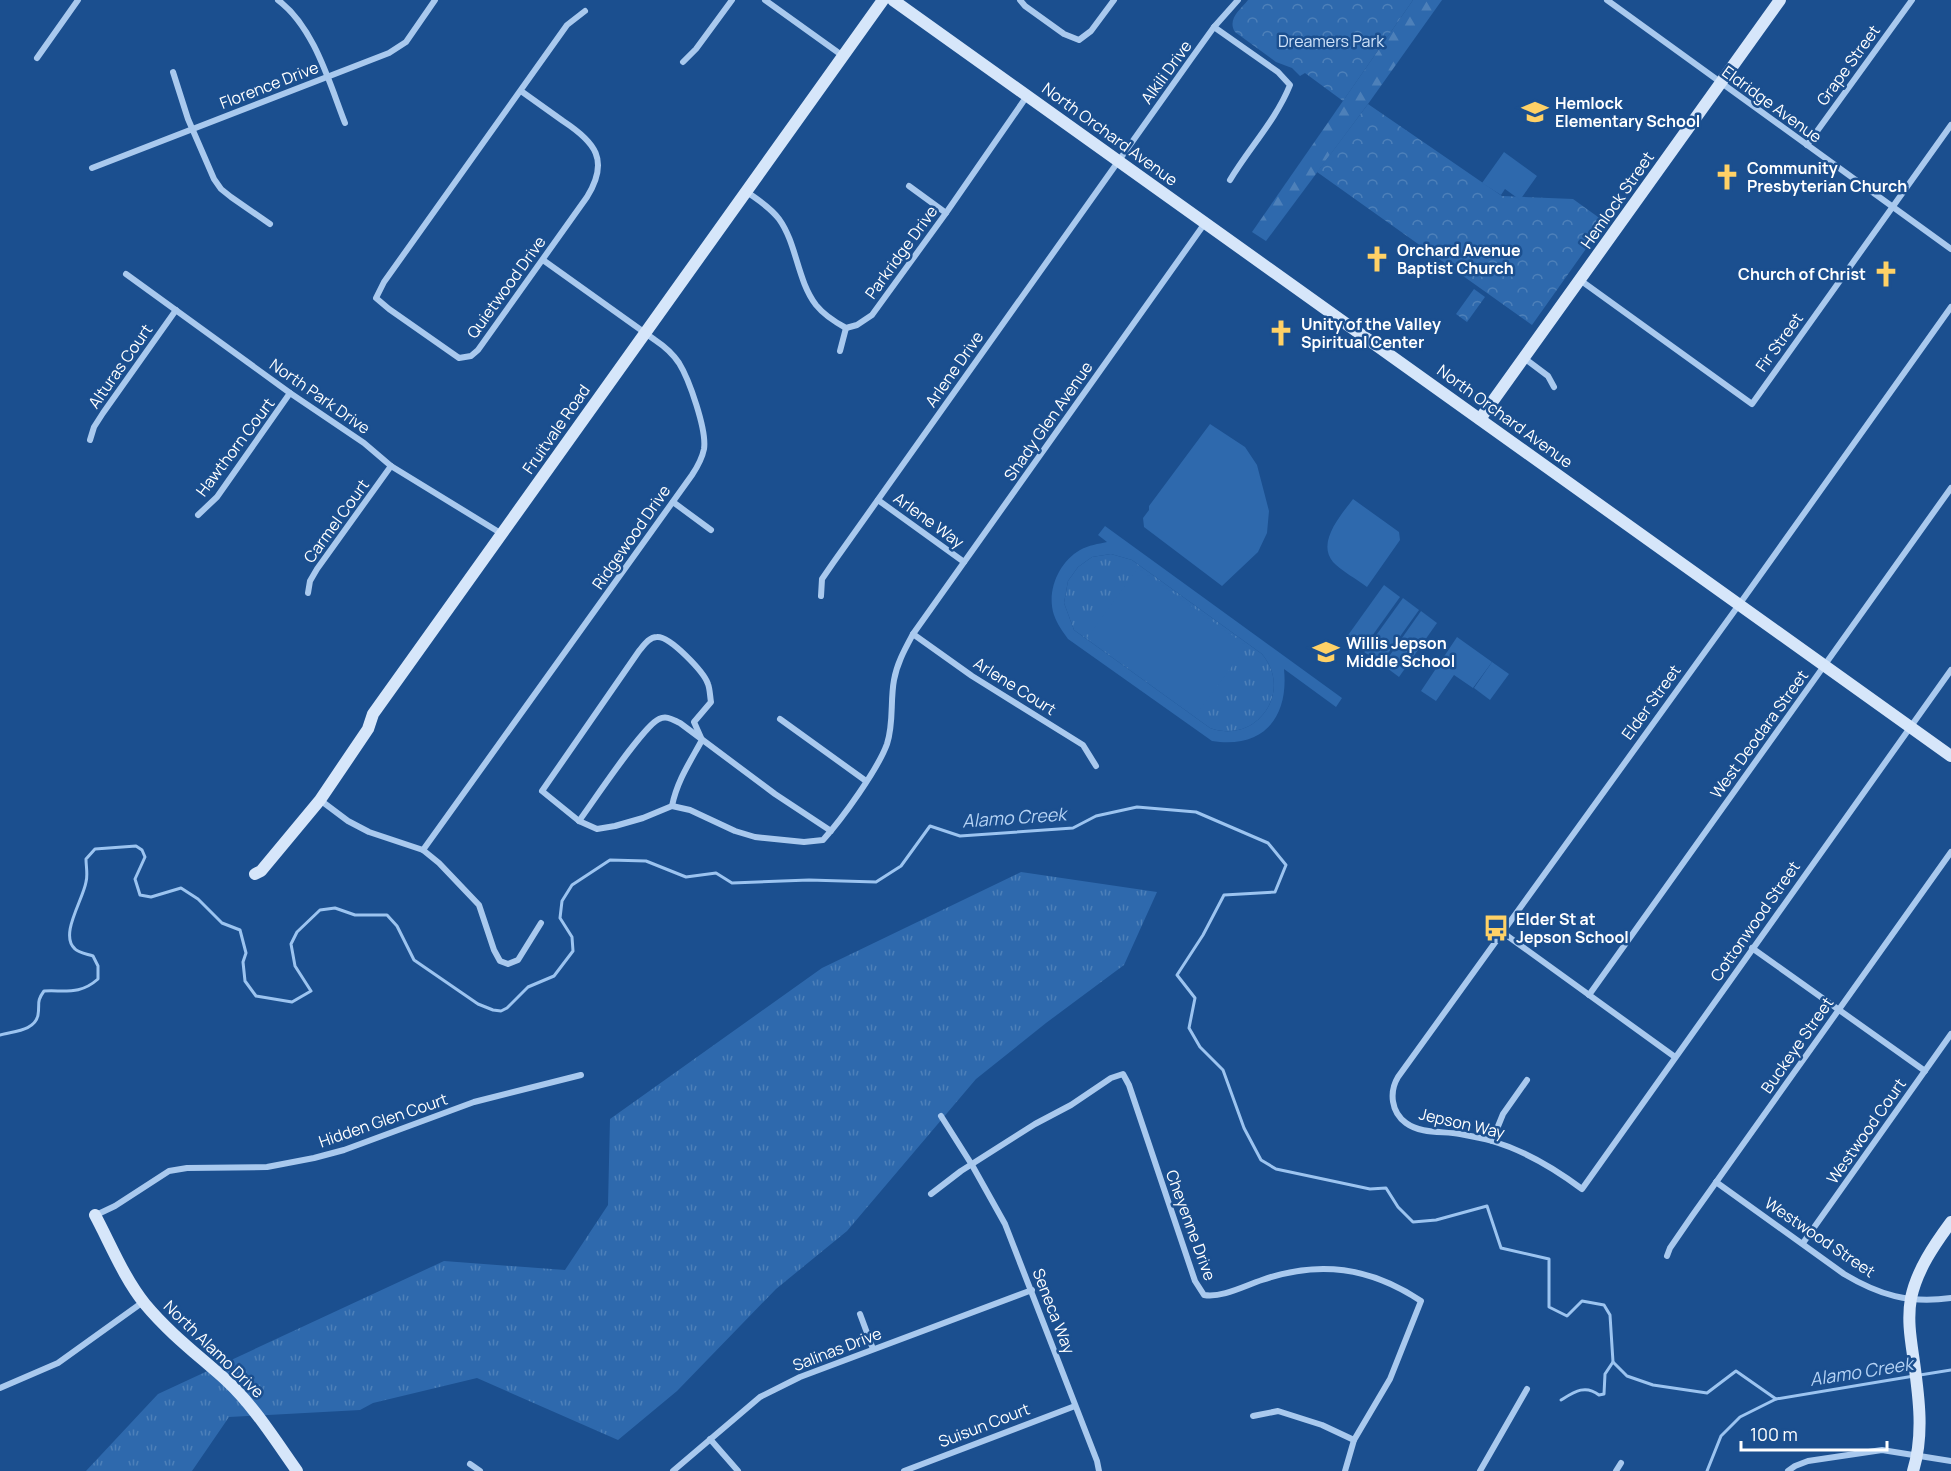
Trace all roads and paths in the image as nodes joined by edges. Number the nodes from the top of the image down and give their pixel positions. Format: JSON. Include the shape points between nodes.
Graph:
{"nodes":[{"id":1,"x":78,"y":0,"type":"edge"},
{"id":2,"x":278,"y":0,"type":"edge"},
{"id":3,"x":435,"y":0,"type":"edge"},
{"id":4,"x":732,"y":0,"type":"edge"},
{"id":5,"x":765,"y":0,"type":"edge"},
{"id":6,"x":883,"y":0,"type":"edge"},
{"id":7,"x":893,"y":0,"type":"edge"},
{"id":8,"x":1020,"y":0,"type":"edge"},
{"id":9,"x":1114,"y":0,"type":"edge"},
{"id":10,"x":1238,"y":0,"type":"edge"},
{"id":11,"x":1607,"y":0,"type":"edge"},
{"id":12,"x":1780,"y":0,"type":"edge"},
{"id":13,"x":1912,"y":0,"type":"edge"},
{"id":14,"x":585,"y":11,"type":"dead end"},
{"id":15,"x":1214,"y":27,"type":"junction"},
{"id":16,"x":843,"y":56,"type":"junction"},
{"id":17,"x":37,"y":58,"type":"dead end"},
{"id":18,"x":683,"y":62,"type":"dead end"},
{"id":19,"x":173,"y":72,"type":"dead end"},
{"id":20,"x":327,"y":78,"type":"junction"},
{"id":21,"x":1720,"y":83,"type":"junction"},
{"id":22,"x":521,"y":91,"type":"junction"},
{"id":23,"x":1027,"y":96,"type":"junction"},
{"id":24,"x":345,"y":123,"type":"dead end"},
{"id":25,"x":1951,"y":124,"type":"edge"},
{"id":26,"x":193,"y":129,"type":"junction"},
{"id":27,"x":1807,"y":145,"type":"junction"},
{"id":28,"x":1119,"y":161,"type":"junction"},
{"id":29,"x":92,"y":168,"type":"dead end"},
{"id":30,"x":1230,"y":180,"type":"dead end"},
{"id":31,"x":909,"y":186,"type":"dead end"},
{"id":32,"x":747,"y":192,"type":"junction"},
{"id":33,"x":1892,"y":207,"type":"junction"},
{"id":34,"x":946,"y":213,"type":"junction"},
{"id":35,"x":1206,"y":223,"type":"junction"},
{"id":36,"x":270,"y":224,"type":"dead end"},
{"id":37,"x":1951,"y":249,"type":"edge"},
{"id":38,"x":543,"y":260,"type":"junction"},
{"id":39,"x":126,"y":274,"type":"dead end"},
{"id":40,"x":1580,"y":280,"type":"junction"},
{"id":41,"x":1951,"y":307,"type":"edge"},
{"id":42,"x":176,"y":310,"type":"junction"},
{"id":43,"x":846,"y":328,"type":"junction"},
{"id":44,"x":644,"y":333,"type":"junction"},
{"id":45,"x":840,"y":351,"type":"dead end"},
{"id":46,"x":1524,"y":358,"type":"junction"},
{"id":47,"x":1554,"y":387,"type":"dead end"},
{"id":48,"x":291,"y":393,"type":"junction"},
{"id":49,"x":1480,"y":418,"type":"junction"},
{"id":50,"x":90,"y":440,"type":"dead end"},
{"id":51,"x":391,"y":466,"type":"junction"},
{"id":52,"x":1951,"y":488,"type":"edge"},
{"id":53,"x":878,"y":500,"type":"junction"},
{"id":54,"x":673,"y":502,"type":"junction"},
{"id":55,"x":198,"y":515,"type":"dead end"},
{"id":56,"x":711,"y":530,"type":"dead end"},
{"id":57,"x":502,"y":534,"type":"junction"},
{"id":58,"x":964,"y":562,"type":"junction"},
{"id":59,"x":308,"y":593,"type":"dead end"},
{"id":60,"x":821,"y":596,"type":"dead end"},
{"id":61,"x":1739,"y":604,"type":"junction"},
{"id":62,"x":914,"y":634,"type":"junction"},
{"id":63,"x":1824,"y":665,"type":"junction"},
{"id":64,"x":1951,"y":670,"type":"edge"},
{"id":65,"x":780,"y":719,"type":"dead end"},
{"id":66,"x":1910,"y":727,"type":"junction"},
{"id":67,"x":702,"y":740,"type":"junction"},
{"id":68,"x":1951,"y":756,"type":"edge"},
{"id":69,"x":1096,"y":766,"type":"dead end"},
{"id":70,"x":866,"y":781,"type":"junction"},
{"id":71,"x":320,"y":800,"type":"junction"},
{"id":72,"x":672,"y":806,"type":"junction"},
{"id":73,"x":579,"y":821,"type":"junction"},
{"id":74,"x":831,"y":831,"type":"junction"},
{"id":75,"x":423,"y":850,"type":"junction"},
{"id":76,"x":1951,"y":852,"type":"edge"},
{"id":77,"x":255,"y":874,"type":"dead end"},
{"id":78,"x":541,"y":923,"type":"dead end"},
{"id":79,"x":1502,"y":932,"type":"junction"},
{"id":80,"x":1752,"y":948,"type":"junction"},
{"id":81,"x":1590,"y":994,"type":"junction"},
{"id":82,"x":1839,"y":1009,"type":"junction"},
{"id":83,"x":1951,"y":1034,"type":"edge"},
{"id":84,"x":1675,"y":1057,"type":"junction"},
{"id":85,"x":1925,"y":1071,"type":"junction"},
{"id":86,"x":581,"y":1075,"type":"dead end"},
{"id":87,"x":1527,"y":1080,"type":"dead end"},
{"id":88,"x":941,"y":1116,"type":"dead end"},
{"id":89,"x":1400,"y":1117,"type":"joint"},
{"id":90,"x":1491,"y":1141,"type":"junction"},
{"id":91,"x":972,"y":1164,"type":"junction"},
{"id":92,"x":1716,"y":1182,"type":"junction"},
{"id":93,"x":1582,"y":1189,"type":"joint"},
{"id":94,"x":931,"y":1194,"type":"dead end"},
{"id":95,"x":95,"y":1215,"type":"joint"},
{"id":96,"x":1951,"y":1222,"type":"edge"},
{"id":97,"x":1803,"y":1243,"type":"junction"},
{"id":98,"x":1666,"y":1256,"type":"dead end"},
{"id":99,"x":1032,"y":1290,"type":"junction"},
{"id":100,"x":1951,"y":1298,"type":"edge"},
{"id":101,"x":1911,"y":1299,"type":"junction"},
{"id":102,"x":144,"y":1302,"type":"junction"},
{"id":103,"x":860,"y":1314,"type":"dead end"},
{"id":104,"x":873,"y":1349,"type":"junction"},
{"id":105,"x":0,"y":1388,"type":"edge"},
{"id":106,"x":1527,"y":1389,"type":"dead end"},
{"id":107,"x":1075,"y":1406,"type":"junction"},
{"id":108,"x":1253,"y":1416,"type":"dead end"},
{"id":109,"x":710,"y":1439,"type":"junction"},
{"id":110,"x":1354,"y":1440,"type":"junction"},
{"id":111,"x":1917,"y":1456,"type":"junction"},
{"id":112,"x":1951,"y":1461,"type":"edge"},
{"id":113,"x":1621,"y":1463,"type":"dead end"},
{"id":114,"x":470,"y":1464,"type":"dead end"},
{"id":115,"x":297,"y":1471,"type":"edge"},
{"id":116,"x":480,"y":1471,"type":"edge"},
{"id":117,"x":673,"y":1471,"type":"edge"},
{"id":118,"x":738,"y":1471,"type":"edge"},
{"id":119,"x":904,"y":1471,"type":"edge"},
{"id":120,"x":1099,"y":1471,"type":"edge"},
{"id":121,"x":1345,"y":1471,"type":"edge"},
{"id":122,"x":1480,"y":1471,"type":"edge"},
{"id":123,"x":1616,"y":1471,"type":"edge"},
{"id":124,"x":1788,"y":1471,"type":"edge"},
{"id":125,"x":1913,"y":1471,"type":"edge"}],
"edges":[{"from":1,"to":17,"type":"street"},
{"from":2,"to":20,"type":"street","via":[[304,28]]},
{"from":3,"to":20,"type":"street","name":"Florence Drive","via":[[399,48]]},
{"from":4,"to":18,"type":"street"},
{"from":5,"to":16,"type":"street"},
{"from":6,"to":16,"type":"street","name":"Fruitvale Road"},
{"from":7,"to":23,"type":"street","name":"North Orchard Avenue"},
{"from":8,"to":9,"type":"street","via":[[1079,40],[1091,31]]},
{"from":10,"to":15,"type":"street","name":"Alkili Drive"},
{"from":11,"to":21,"type":"street","name":"Eldridge Avenue"},
{"from":12,"to":21,"type":"street","name":"Hemlock Street"},
{"from":13,"to":27,"type":"street","name":"Grape Street"},
{"from":14,"to":22,"type":"street","via":[[567,25]]},
{"from":15,"to":28,"type":"street","name":"Alkili Drive"},
{"from":15,"to":30,"type":"street","via":[[1278,72],[1290,85],[1283,102]]},
{"from":16,"to":32,"type":"street","name":"Fruitvale Road"},
{"from":19,"to":26,"type":"street"},
{"from":20,"to":24,"type":"street"},
{"from":20,"to":26,"type":"street","name":"Florence Drive"},
{"from":21,"to":27,"type":"street","name":"Eldridge Avenue"},
{"from":21,"to":40,"type":"street","name":"Hemlock Street"},
{"from":22,"to":38,"type":"street","name":"Quietwood Drive","via":[[584,135],[598,159],[592,190]]},
{"from":22,"to":38,"type":"street","name":"Quietwood Drive","via":[[376,298],[452,354],[465,359],[478,350]]},
{"from":23,"to":28,"type":"street","name":"North Orchard Avenue"},
{"from":23,"to":34,"type":"street","name":"Parkridge Drive"},
{"from":25,"to":33,"type":"street","name":"Fir Street"},
{"from":26,"to":29,"type":"street","name":"Florence Drive"},
{"from":26,"to":36,"type":"street","via":[[221,189]]},
{"from":27,"to":33,"type":"street","name":"Eldridge Avenue"},
{"from":28,"to":35,"type":"street","name":"North Orchard Avenue"},
{"from":28,"to":53,"type":"street","name":"Arlene Drive"},
{"from":31,"to":34,"type":"street"},
{"from":32,"to":43,"type":"street","via":[[768,206],[786,232],[816,305]]},
{"from":32,"to":44,"type":"street","name":"Fruitvale Road"},
{"from":33,"to":37,"type":"street","name":"Eldridge Avenue"},
{"from":33,"to":40,"type":"street","name":"Fir Street","via":[[1752,404]]},
{"from":34,"to":43,"type":"street","name":"Parkridge Drive","via":[[872,315]]},
{"from":35,"to":49,"type":"street","name":"North Orchard Avenue"},
{"from":35,"to":58,"type":"street","name":"Shady Glen Avenue"},
{"from":38,"to":44,"type":"street","name":"Ridgewood Drive"},
{"from":39,"to":42,"type":"street","name":"North Park Drive"},
{"from":40,"to":46,"type":"street","name":"Hemlock Street"},
{"from":41,"to":61,"type":"street","name":"Elder Street"},
{"from":42,"to":48,"type":"street","name":"North Park Drive"},
{"from":42,"to":50,"type":"street","name":"Alturas Court","via":[[103,413]]},
{"from":43,"to":45,"type":"street"},
{"from":44,"to":54,"type":"street","name":"Ridgewood Drive","via":[[666,348],[679,364],[704,434],[701,461]]},
{"from":44,"to":57,"type":"street","name":"Fruitvale Road"},
{"from":46,"to":47,"type":"street","via":[[1548,376]]},
{"from":46,"to":49,"type":"street","name":"Hemlock Street"},
{"from":48,"to":51,"type":"street","name":"North Park Drive"},
{"from":48,"to":55,"type":"street","name":"Hawthorn Court","via":[[217,497]]},
{"from":49,"to":61,"type":"street","name":"North Orchard Avenue"},
{"from":51,"to":57,"type":"street","name":"North Park Drive"},
{"from":51,"to":59,"type":"street","name":"Carmel Court","via":[[317,569]]},
{"from":52,"to":63,"type":"street","name":"West Deodara Street"},
{"from":53,"to":58,"type":"street","name":"Arlene Way"},
{"from":53,"to":60,"type":"street","name":"Arlene Drive","via":[[822,579]]},
{"from":54,"to":56,"type":"street"},
{"from":54,"to":75,"type":"street","name":"Ridgewood Drive"},
{"from":57,"to":71,"type":"street","name":"Fruitvale Road","via":[[373,714],[368,729]]},
{"from":58,"to":62,"type":"street","name":"Shady Glen Avenue"},
{"from":61,"to":63,"type":"street","name":"North Orchard Avenue"},
{"from":61,"to":79,"type":"street","name":"Elder Street"},
{"from":62,"to":69,"type":"street","name":"Arlene Court","via":[[972,676],[1083,745]]},
{"from":62,"to":70,"type":"street","name":"Shady Glen Avenue","via":[[900,658],[894,680],[886,745]]},
{"from":63,"to":66,"type":"street","name":"North Orchard Avenue"},
{"from":63,"to":81,"type":"street","name":"West Deodara Street"},
{"from":64,"to":66,"type":"street","name":"Cottonwood Street"},
{"from":65,"to":70,"type":"street"},
{"from":66,"to":68,"type":"street","name":"North Orchard Avenue"},
{"from":66,"to":80,"type":"street","name":"Cottonwood Street"},
{"from":67,"to":72,"type":"street","via":[[682,774]]},
{"from":67,"to":73,"type":"street","via":[[680,723],[667,717],[658,719],[644,732]]},
{"from":67,"to":73,"type":"street","via":[[694,722],[711,702],[709,684],[675,646],[663,637],[655,637],[639,651],[542,791]]},
{"from":67,"to":74,"type":"street"},
{"from":70,"to":74,"type":"street","name":"Shady Glen Avenue"},
{"from":71,"to":75,"type":"street","via":[[369,832]]},
{"from":71,"to":77,"type":"street","name":"Fruitvale Road"},
{"from":72,"to":73,"type":"street","via":[[597,829]]},
{"from":72,"to":74,"type":"street","via":[[755,837],[804,842],[824,840]]},
{"from":75,"to":78,"type":"street","via":[[478,905],[500,961],[508,964],[518,960]]},
{"from":76,"to":82,"type":"street","name":"Buckeye Street"},
{"from":79,"to":81,"type":"street"},
{"from":79,"to":89,"type":"street","name":"Elder Street","via":[[1396,1081],[1392,1102]]},
{"from":80,"to":82,"type":"street"},
{"from":80,"to":84,"type":"street","name":"Cottonwood Street"},
{"from":81,"to":84,"type":"street"},
{"from":82,"to":85,"type":"street"},
{"from":82,"to":92,"type":"street","name":"Buckeye Street"},
{"from":83,"to":85,"type":"street","name":"Westwood Court"},
{"from":84,"to":93,"type":"street","name":"Cottonwood Street"},
{"from":85,"to":97,"type":"street","name":"Westwood Court"},
{"from":86,"to":95,"type":"street","name":"Hidden Glen Court","via":[[474,1102],[314,1158],[267,1167],[169,1171]]},
{"from":87,"to":90,"type":"street","via":[[1503,1114]]},
{"from":88,"to":91,"type":"street","name":"Seneca Way"},
{"from":89,"to":90,"type":"street","name":"Jepson Way","via":[[1419,1129]]},
{"from":90,"to":93,"type":"street","name":"Jepson Way","via":[[1547,1164]]},
{"from":91,"to":94,"type":"street"},
{"from":91,"to":99,"type":"street","name":"Seneca Way","via":[[1005,1224]]},
{"from":91,"to":110,"type":"street","name":"Cheyenne Drive","via":[[1123,1074],[1195,1281],[1204,1295],[1296,1270],[1319,1268],[1368,1275],[1421,1301],[1390,1379]]},
{"from":92,"to":97,"type":"street","name":"Westwood Street"},
{"from":92,"to":98,"type":"street","name":"Buckeye Street"},
{"from":95,"to":102,"type":"street","name":"North Alamo Drive"},
{"from":96,"to":101,"type":"street","via":[[1928,1255]]},
{"from":97,"to":101,"type":"street","name":"Westwood Street","via":[[1864,1286]]},
{"from":99,"to":104,"type":"street","name":"Salinas Drive"},
{"from":99,"to":107,"type":"street","name":"Seneca Way"},
{"from":100,"to":101,"type":"street","name":"Westwood Street"},
{"from":101,"to":111,"type":"street","via":[[1910,1333],[1920,1425]]},
{"from":102,"to":105,"type":"street","via":[[58,1363]]},
{"from":102,"to":115,"type":"street","name":"North Alamo Drive","via":[[256,1413]]},
{"from":103,"to":104,"type":"street"},
{"from":104,"to":109,"type":"street","name":"Salinas Drive","via":[[774,1389]]},
{"from":106,"to":122,"type":"street"},
{"from":107,"to":119,"type":"street","name":"Suisun Court"},
{"from":107,"to":120,"type":"street","name":"Seneca Way"},
{"from":108,"to":110,"type":"street","via":[[1278,1411]]},
{"from":109,"to":117,"type":"street","name":"Salinas Drive"},
{"from":109,"to":118,"type":"street"},
{"from":110,"to":121,"type":"street","name":"Cheyenne Drive"},
{"from":111,"to":112,"type":"street"},
{"from":111,"to":124,"type":"street","via":[[1882,1450],[1808,1461]]},
{"from":111,"to":125,"type":"street"},
{"from":113,"to":123,"type":"street"},
{"from":114,"to":116,"type":"street"}]}
